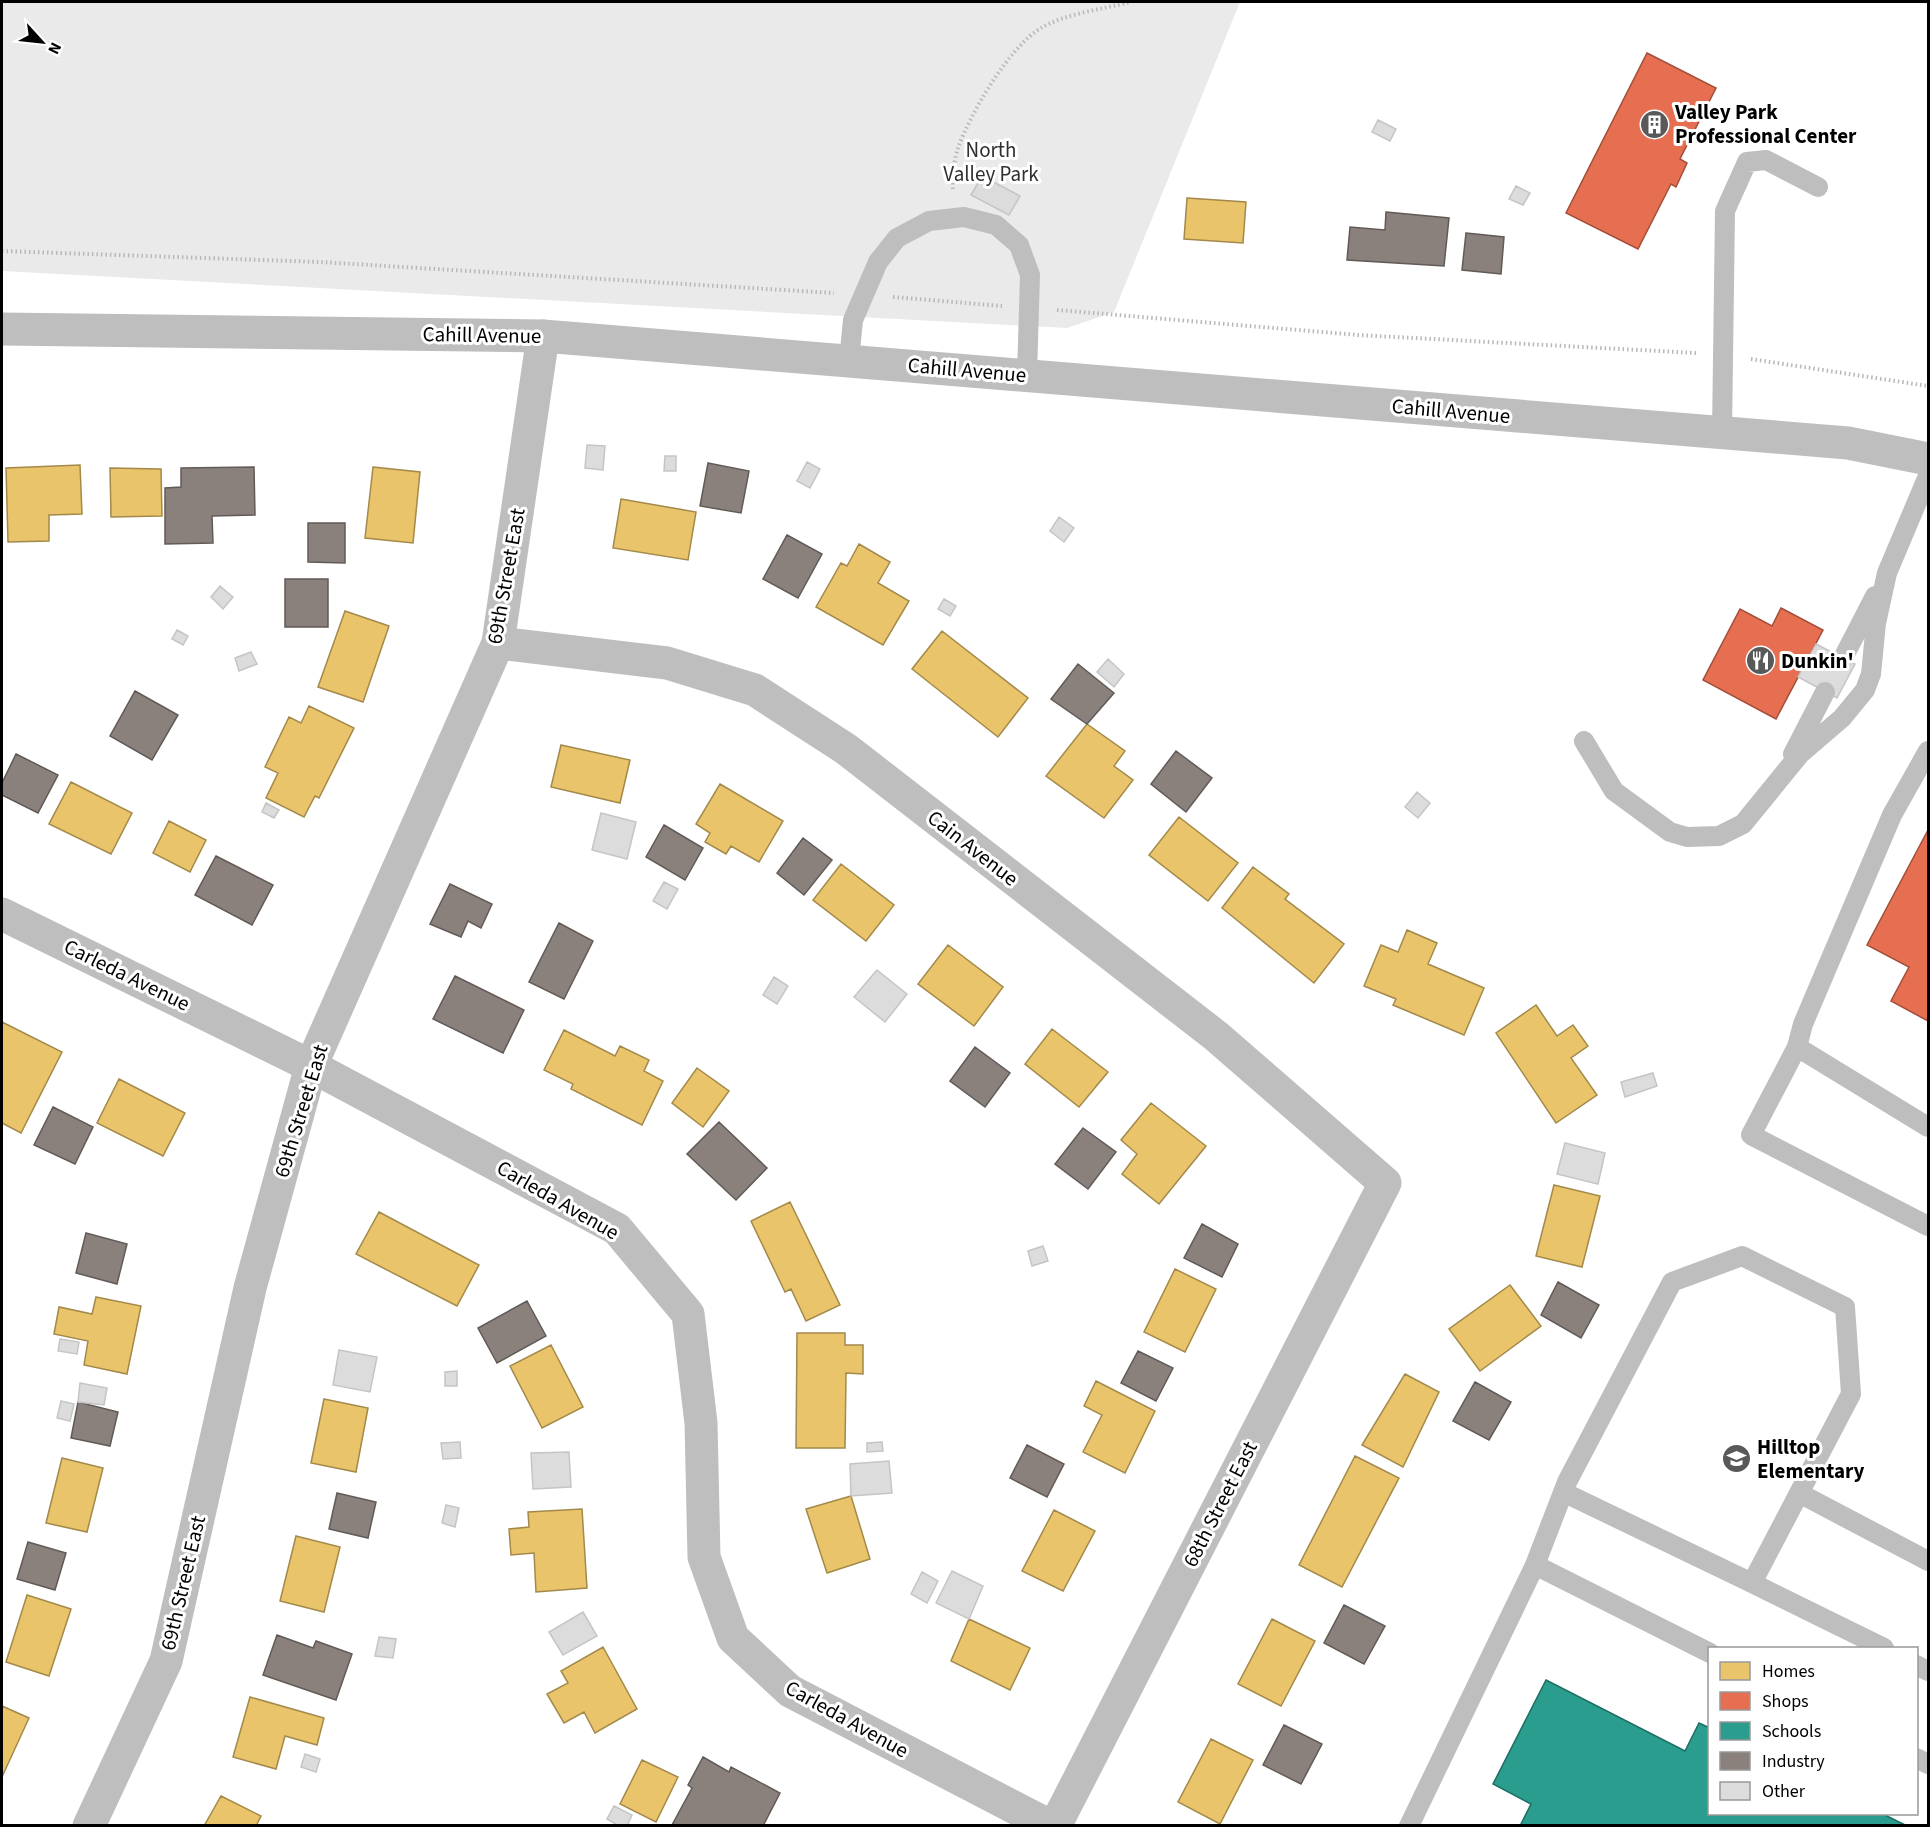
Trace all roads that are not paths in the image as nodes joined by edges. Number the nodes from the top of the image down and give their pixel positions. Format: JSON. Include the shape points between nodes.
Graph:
{"nodes":[{"id":1,"x":1818,"y":187,"type":"dead end"},
{"id":2,"x":2,"y":329,"type":"edge"},
{"id":3,"x":543,"y":336,"type":"junction"},
{"id":4,"x":849,"y":361,"type":"junction"},
{"id":5,"x":1027,"y":375,"type":"junction"},
{"id":6,"x":1722,"y":433,"type":"junction"},
{"id":7,"x":1929,"y":459,"type":"edge"},
{"id":8,"x":1929,"y":476,"type":"edge"},
{"id":9,"x":1887,"y":573,"type":"junction"},
{"id":10,"x":498,"y":643,"type":"junction"},
{"id":11,"x":1843,"y":658,"type":"dead end"},
{"id":12,"x":1825,"y":692,"type":"dead end"},
{"id":13,"x":1584,"y":741,"type":"dead end"},
{"id":14,"x":1929,"y":751,"type":"edge"},
{"id":15,"x":1784,"y":772,"type":"junction"},
{"id":16,"x":2,"y":914,"type":"edge"},
{"id":17,"x":1797,"y":1047,"type":"junction"},
{"id":18,"x":311,"y":1066,"type":"junction"},
{"id":19,"x":1929,"y":1127,"type":"edge"},
{"id":20,"x":1385,"y":1183,"type":"joint"},
{"id":21,"x":1929,"y":1226,"type":"edge"},
{"id":22,"x":1563,"y":1492,"type":"junction"},
{"id":23,"x":1799,"y":1493,"type":"junction"},
{"id":24,"x":1929,"y":1561,"type":"edge"},
{"id":25,"x":1535,"y":1565,"type":"junction"},
{"id":26,"x":1752,"y":1583,"type":"junction"},
{"id":27,"x":1882,"y":1647,"type":"edge"},
{"id":28,"x":1708,"y":1652,"type":"edge"},
{"id":29,"x":89,"y":1826,"type":"edge"},
{"id":30,"x":1050,"y":1826,"type":"edge"},
{"id":31,"x":1055,"y":1826,"type":"edge"},
{"id":32,"x":1409,"y":1826,"type":"edge"}],
"edges":[{"from":1,"to":6,"type":"lane","via":[[1766,159],[1747,162],[1725,211]]},
{"from":2,"to":3,"type":"street","name":"Cahill Avenue"},
{"from":3,"to":4,"type":"street","name":"Cahill Avenue"},
{"from":3,"to":10,"type":"street","name":"69th Street East"},
{"from":4,"to":5,"type":"street","name":"Cahill Avenue"},
{"from":4,"to":5,"type":"lane","via":[[853,321],[878,262],[897,238],[929,221],[964,217],[996,225],[1019,245],[1030,275]]},
{"from":5,"to":6,"type":"street","name":"Cahill Avenue"},
{"from":6,"to":7,"type":"street","name":"Cahill Avenue","via":[[1848,443]]},
{"from":8,"to":9,"type":"lane"},
{"from":9,"to":11,"type":"lane"},
{"from":9,"to":15,"type":"lane","via":[[1865,690],[1842,718]]},
{"from":10,"to":18,"type":"street","name":"69th Street East"},
{"from":10,"to":20,"type":"street","name":"Cain Avenue","via":[[667,663],[755,690],[846,749],[1216,1036]]},
{"from":12,"to":15,"type":"lane"},
{"from":13,"to":15,"type":"lane","via":[[1608,783],[1623,799],[1670,832],[1687,837],[1719,836],[1733,831],[1754,813]]},
{"from":14,"to":17,"type":"lane","via":[[1892,815],[1803,1024]]},
{"from":16,"to":18,"type":"street","name":"Carleda Avenue"},
{"from":17,"to":19,"type":"lane"},
{"from":17,"to":21,"type":"lane","via":[[1751,1135]]},
{"from":18,"to":29,"type":"street","name":"69th Street East","via":[[250,1288],[166,1660]]},
{"from":18,"to":30,"type":"street","name":"Carleda Avenue","via":[[617,1229],[688,1314],[701,1423],[704,1557],[733,1638],[790,1691]]},
{"from":20,"to":31,"type":"street","name":"68th Street East"},
{"from":22,"to":23,"type":"lane","via":[[1672,1282],[1742,1256],[1845,1307],[1851,1394]]},
{"from":22,"to":25,"type":"lane"},
{"from":22,"to":26,"type":"lane"},
{"from":23,"to":24,"type":"lane"},
{"from":23,"to":26,"type":"lane"},
{"from":25,"to":28,"type":"lane"},
{"from":25,"to":32,"type":"lane"},
{"from":26,"to":27,"type":"lane"}]}
